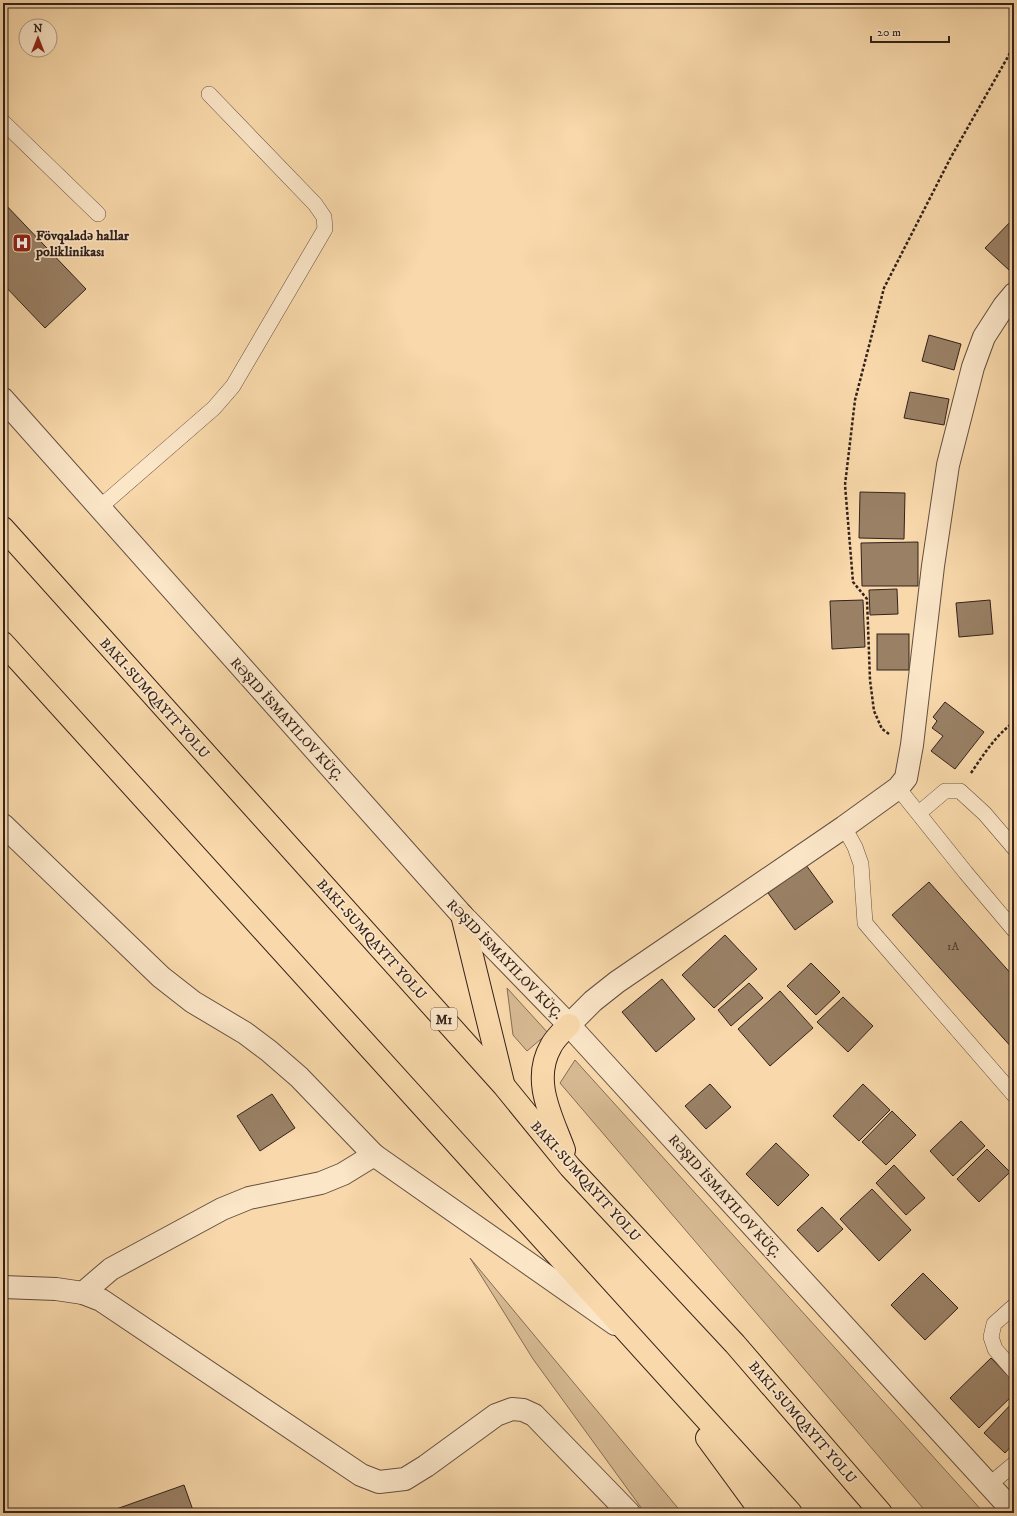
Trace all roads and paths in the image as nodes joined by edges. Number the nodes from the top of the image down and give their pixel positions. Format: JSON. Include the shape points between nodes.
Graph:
{"nodes":[{"id":1,"x":1014,"y":46,"type":"edge"},
{"id":2,"x":209,"y":94,"type":"dead end"},
{"id":3,"x":3,"y":122,"type":"edge"},
{"id":4,"x":98,"y":214,"type":"dead end"},
{"id":5,"x":1014,"y":294,"type":"edge"},
{"id":6,"x":3,"y":399,"type":"edge"},
{"id":7,"x":100,"y":508,"type":"junction"},
{"id":8,"x":3,"y":528,"type":"edge"},
{"id":9,"x":3,"y":643,"type":"edge"},
{"id":10,"x":1014,"y":722,"type":"edge"},
{"id":11,"x":912,"y":745,"type":"junction"},
{"id":12,"x":898,"y":788,"type":"junction"},
{"id":13,"x":960,"y":791,"type":"junction"},
{"id":14,"x":919,"y":813,"type":"junction"},
{"id":15,"x":3,"y":824,"type":"edge"},
{"id":16,"x":844,"y":827,"type":"junction"},
{"id":17,"x":1014,"y":848,"type":"edge"},
{"id":18,"x":462,"y":915,"type":"junction"},
{"id":19,"x":1014,"y":930,"type":"edge"},
{"id":20,"x":569,"y":1025,"type":"junction"},
{"id":21,"x":504,"y":1086,"type":"junction"},
{"id":22,"x":1014,"y":1094,"type":"edge"},
{"id":23,"x":374,"y":1155,"type":"junction"},
{"id":24,"x":570,"y":1167,"type":"junction"},
{"id":25,"x":3,"y":1287,"type":"edge"},
{"id":26,"x":83,"y":1293,"type":"junction"},
{"id":27,"x":1014,"y":1306,"type":"edge"},
{"id":28,"x":633,"y":1337,"type":"junction"},
{"id":29,"x":1014,"y":1371,"type":"edge"},
{"id":30,"x":1014,"y":1464,"type":"edge"},
{"id":31,"x":989,"y":1485,"type":"junction"},
{"id":32,"x":1014,"y":1512,"type":"edge"},
{"id":33,"x":629,"y":1513,"type":"edge"},
{"id":34,"x":762,"y":1513,"type":"edge"},
{"id":35,"x":791,"y":1513,"type":"edge"},
{"id":36,"x":881,"y":1513,"type":"edge"}],
"edges":[{"from":1,"to":11,"type":"path","via":[[951,157],[884,288],[855,400],[844,485],[853,582],[867,599],[870,680],[874,711],[882,729],[896,739]]},
{"from":2,"to":7,"type":"lane","via":[[315,204],[324,217],[325,228],[233,386],[214,408]]},
{"from":3,"to":4,"type":"lane"},
{"from":5,"to":11,"type":"street","via":[[984,337],[973,367],[948,465]]},
{"from":6,"to":7,"type":"street"},
{"from":7,"to":18,"type":"street"},
{"from":8,"to":21,"type":"highway","number":"M1"},
{"from":9,"to":28,"type":"highway"},
{"from":10,"to":13,"type":"path","via":[[1003,730],[989,747]]},
{"from":11,"to":12,"type":"street","via":[[906,778]]},
{"from":12,"to":14,"type":"lane"},
{"from":12,"to":16,"type":"street"},
{"from":13,"to":14,"type":"lane","via":[[945,791]]},
{"from":13,"to":17,"type":"lane","via":[[985,814]]},
{"from":14,"to":19,"type":"lane"},
{"from":15,"to":23,"type":"street","via":[[161,977],[193,1002],[270,1051],[299,1077]]},
{"from":16,"to":20,"type":"street","via":[[617,982]]},
{"from":16,"to":22,"type":"lane","via":[[856,847],[861,864],[865,923]]},
{"from":18,"to":20,"type":"street"},
{"from":18,"to":21,"type":"highway"},
{"from":20,"to":24,"type":"highway","via":[[551,1046],[544,1063],[542,1080],[545,1096]]},
{"from":20,"to":31,"type":"street"},
{"from":21,"to":24,"type":"highway","number":"M1"},
{"from":23,"to":26,"type":"street","via":[[343,1174],[321,1183],[249,1198],[222,1209],[111,1269]]},
{"from":23,"to":28,"type":"street"},
{"from":24,"to":36,"type":"highway","number":"M1","via":[[735,1344]]},
{"from":25,"to":26,"type":"street"},
{"from":26,"to":33,"type":"street","via":[[101,1300],[361,1475],[379,1482],[405,1479],[496,1416],[512,1409],[523,1410],[534,1415]]},
{"from":27,"to":29,"type":"lane","via":[[994,1324],[991,1337],[995,1349]]},
{"from":28,"to":34,"type":"highway"},
{"from":28,"to":35,"type":"highway"},
{"from":30,"to":31,"type":"lane"},
{"from":31,"to":32,"type":"street"}]}
